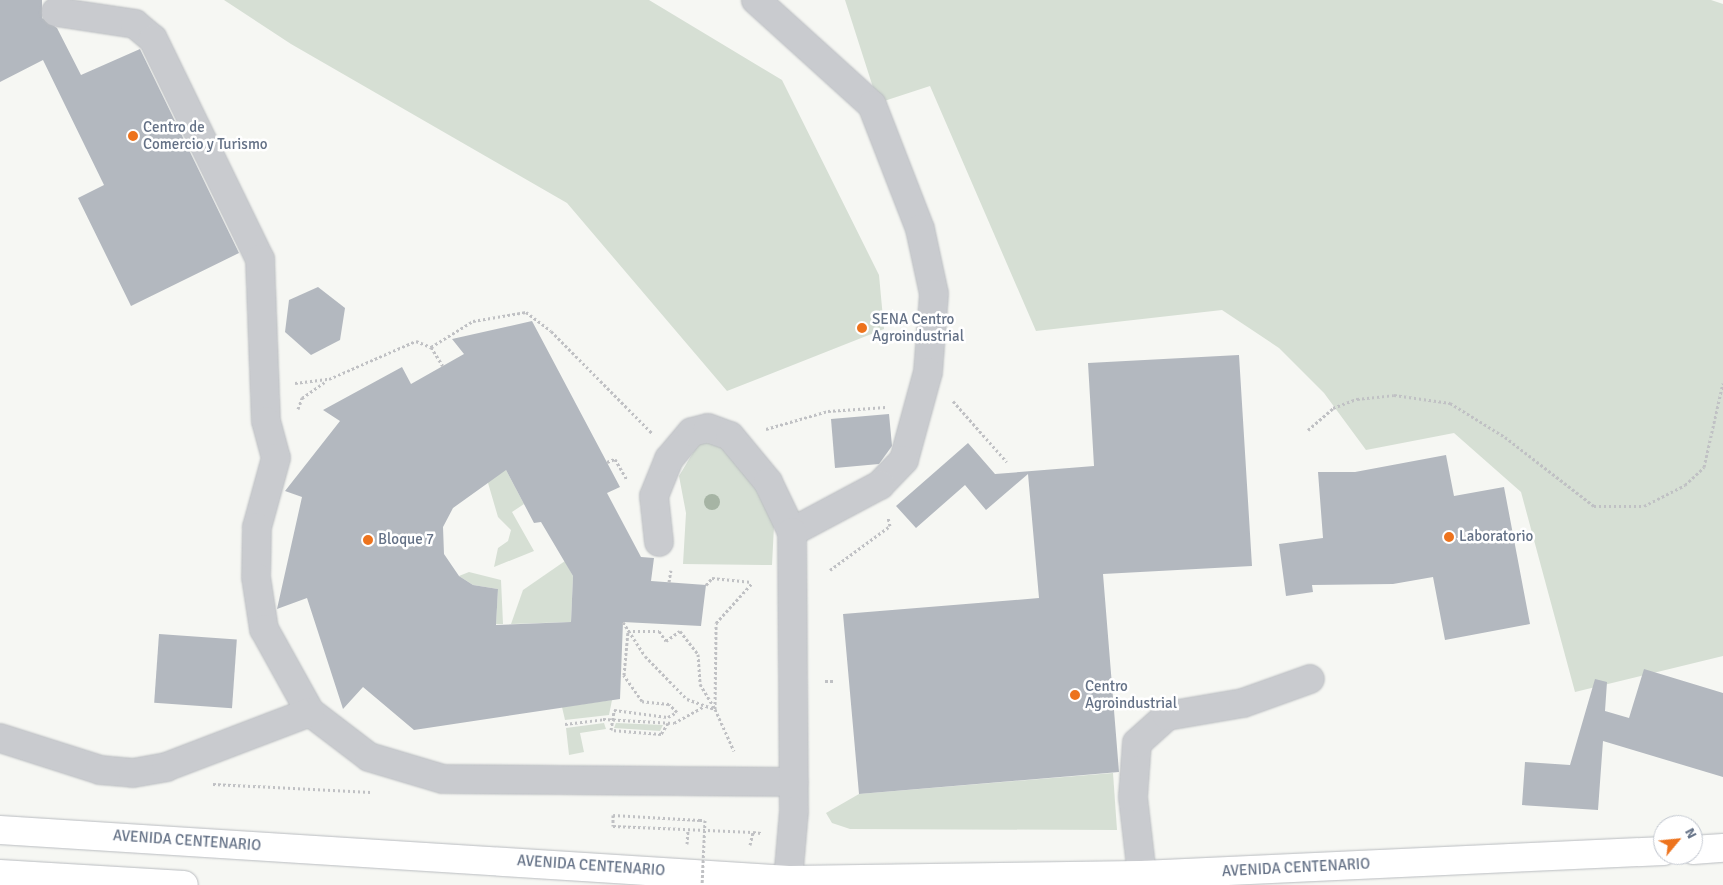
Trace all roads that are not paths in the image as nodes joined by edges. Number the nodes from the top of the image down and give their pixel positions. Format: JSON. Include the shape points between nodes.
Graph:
{"nodes":[{"id":1,"x":756,"y":0,"type":"edge"},
{"id":2,"x":56,"y":12,"type":"dead end"},
{"id":3,"x":792,"y":532,"type":"junction"},
{"id":4,"x":659,"y":542,"type":"dead end"},
{"id":5,"x":1310,"y":680,"type":"dead end"},
{"id":6,"x":310,"y":712,"type":"junction"},
{"id":7,"x":0,"y":738,"type":"edge"},
{"id":8,"x":794,"y":782,"type":"junction"},
{"id":9,"x":0,"y":830,"type":"edge"},
{"id":10,"x":1723,"y":848,"type":"edge"},
{"id":11,"x":1703,"y":849,"type":"edge"},
{"id":12,"x":1653,"y":851,"type":"edge"},
{"id":13,"x":0,"y":874,"type":"edge"},
{"id":14,"x":1142,"y":875,"type":"junction"},
{"id":15,"x":788,"y":880,"type":"junction"},
{"id":16,"x":184,"y":885,"type":"edge"}],
"edges":[{"from":1,"to":3,"type":"lane","via":[[872,105],[920,229],[934,294],[928,372],[904,460],[880,485]]},
{"from":2,"to":6,"type":"lane","via":[[135,24],[153,39],[260,259],[266,421],[276,458],[257,527],[256,577],[264,629]]},
{"from":3,"to":4,"type":"lane","via":[[768,482],[730,436],[708,428],[692,432],[669,459],[654,496]]},
{"from":3,"to":8,"type":"lane"},
{"from":5,"to":14,"type":"lane","via":[[1243,703],[1167,716],[1137,743],[1133,797]]},
{"from":6,"to":7,"type":"lane","via":[[166,767],[133,773],[100,770]]},
{"from":6,"to":8,"type":"lane","via":[[369,757],[443,779]]},
{"from":8,"to":15,"type":"lane"},
{"from":9,"to":15,"type":"main road","name":"AVENIDA CENTENARIO"},
{"from":10,"to":11,"type":"main road"},
{"from":12,"to":14,"type":"main road","name":"AVENIDA CENTENARIO"},
{"from":13,"to":16,"type":"main road"},
{"from":14,"to":15,"type":"main road","name":"AVENIDA CENTENARIO"}]}
